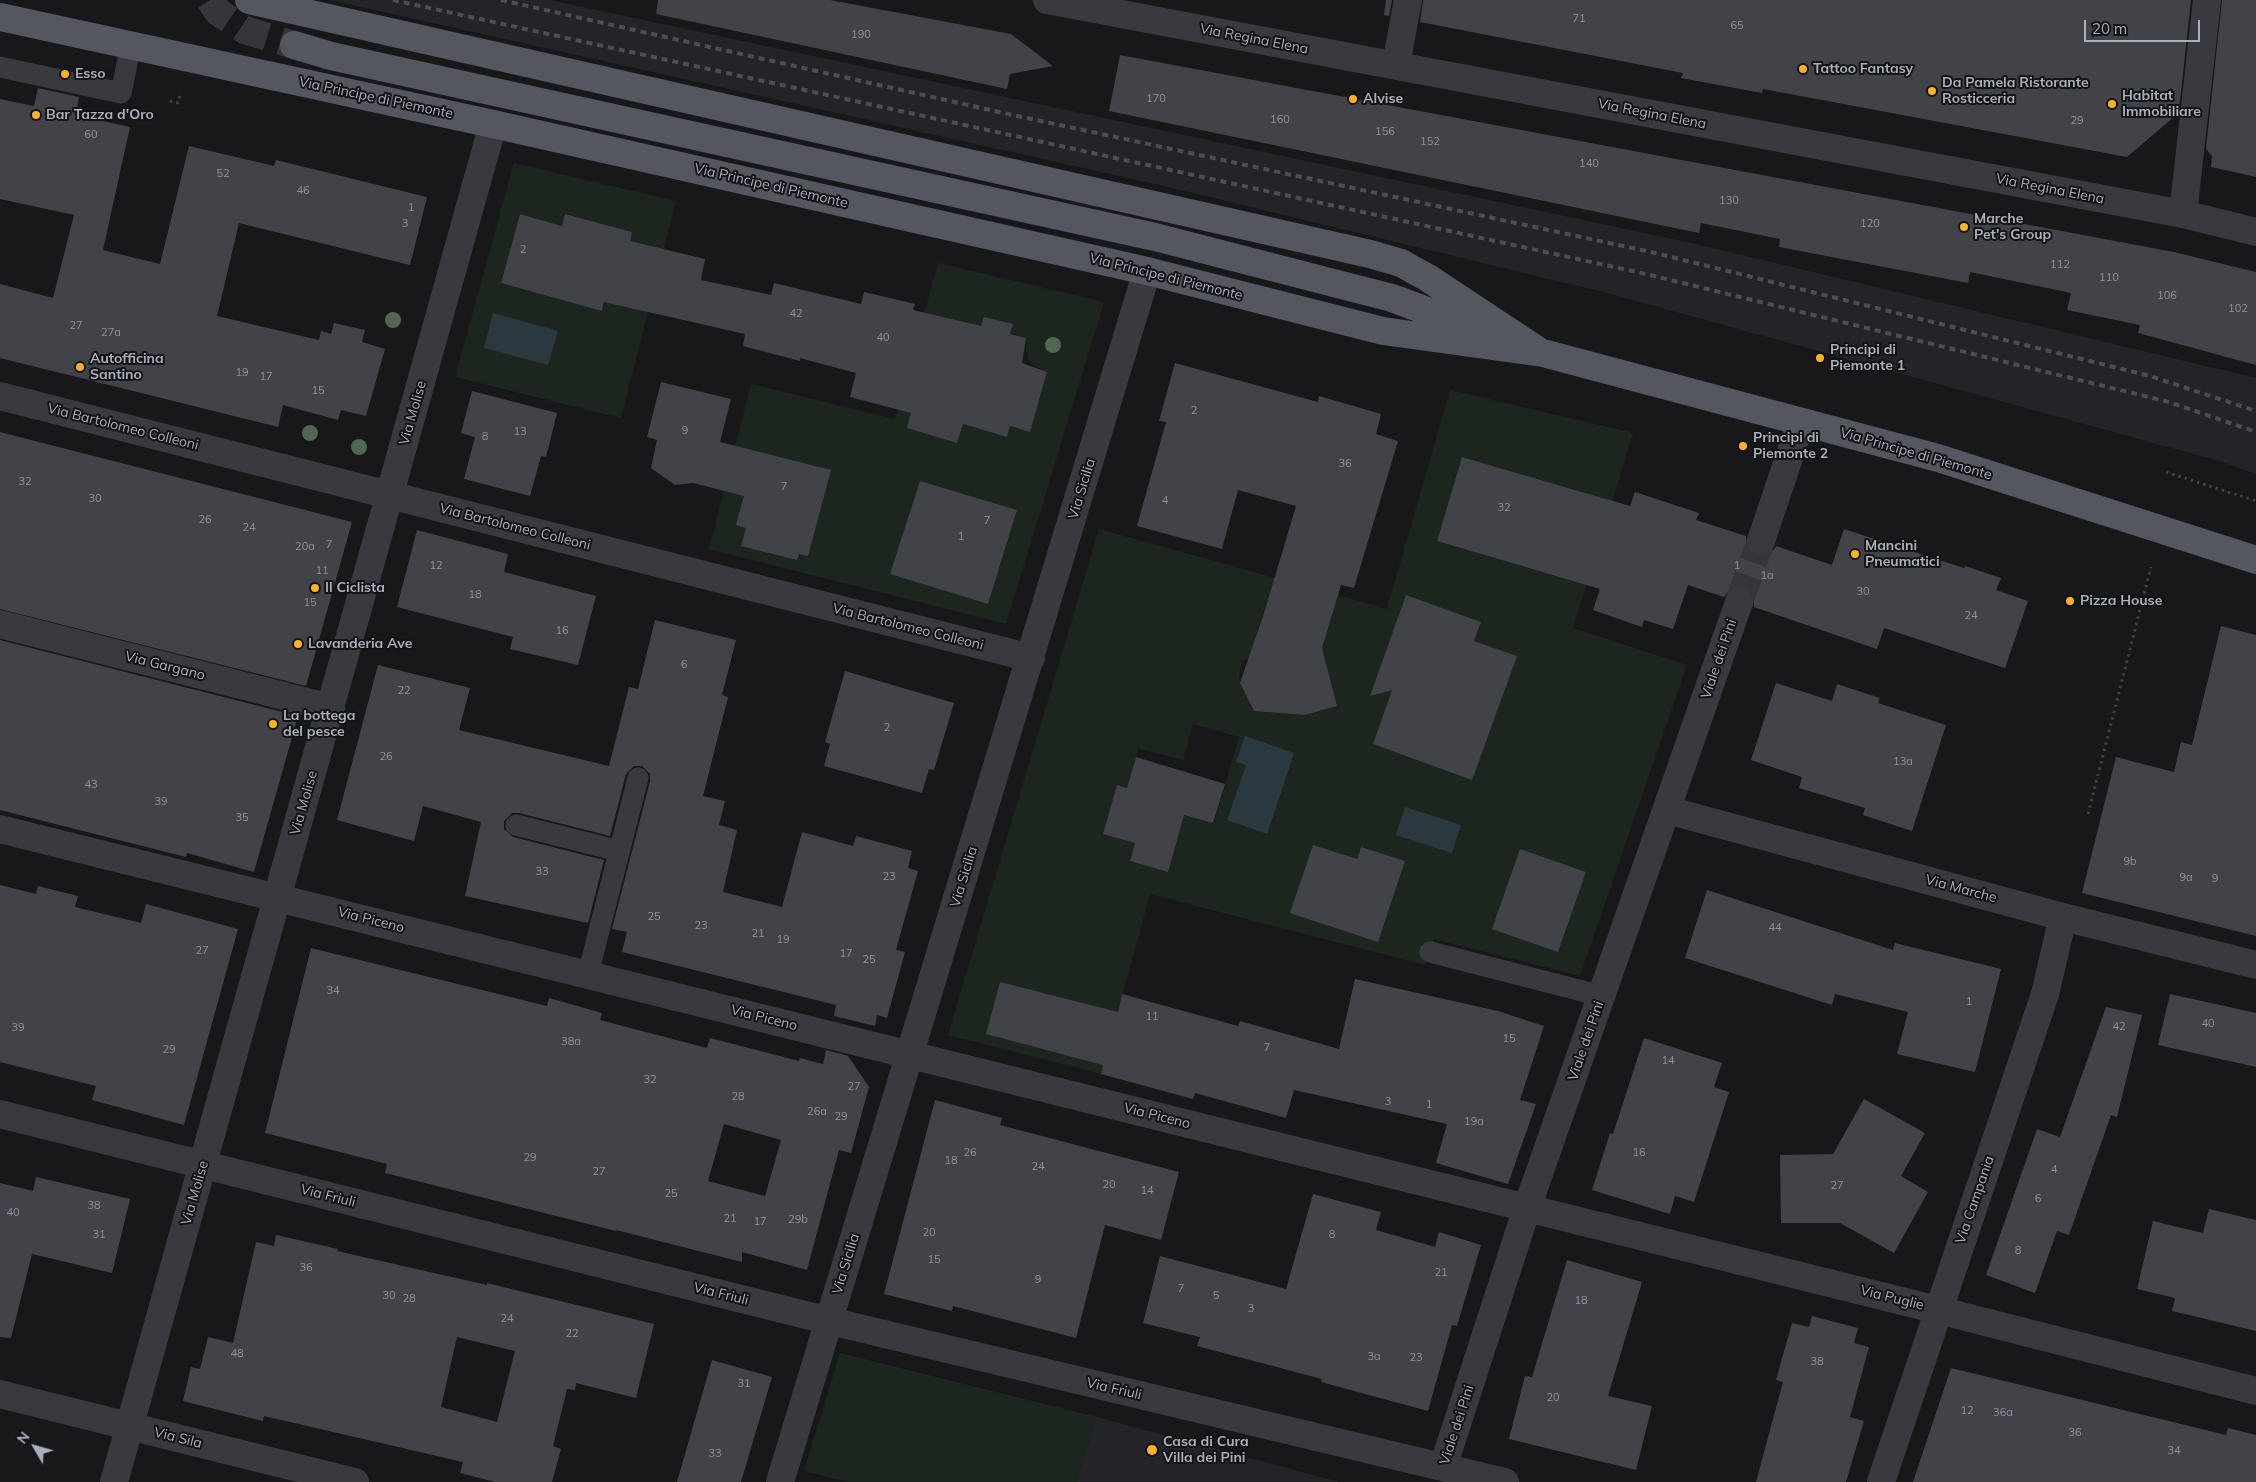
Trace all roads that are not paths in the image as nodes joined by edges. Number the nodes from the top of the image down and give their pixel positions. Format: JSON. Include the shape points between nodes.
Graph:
{"nodes":[{"id":1,"x":249,"y":0,"type":"edge"},
{"id":2,"x":1047,"y":0,"type":"edge"},
{"id":3,"x":1408,"y":0,"type":"edge"},
{"id":4,"x":2207,"y":0,"type":"edge"},
{"id":5,"x":0,"y":17,"type":"edge"},
{"id":6,"x":131,"y":45,"type":"junction"},
{"id":7,"x":294,"y":45,"type":"tunnel mouth"},
{"id":8,"x":1396,"y":66,"type":"junction"},
{"id":9,"x":0,"y":67,"type":"edge"},
{"id":10,"x":494,"y":124,"type":"junction"},
{"id":11,"x":2183,"y":214,"type":"junction"},
{"id":12,"x":2256,"y":232,"type":"edge"},
{"id":13,"x":1147,"y":271,"type":"junction"},
{"id":14,"x":1543,"y":354,"type":"junction"},
{"id":15,"x":0,"y":396,"type":"edge"},
{"id":16,"x":1801,"y":422,"type":"junction"},
{"id":17,"x":390,"y":495,"type":"junction"},
{"id":18,"x":1761,"y":541,"type":"tunnel mouth"},
{"id":19,"x":2256,"y":560,"type":"edge"},
{"id":20,"x":1739,"y":602,"type":"tunnel mouth"},
{"id":21,"x":0,"y":624,"type":"edge"},
{"id":22,"x":1030,"y":658,"type":"junction"},
{"id":23,"x":330,"y":708,"type":"junction"},
{"id":24,"x":638,"y":778,"type":"dead end"},
{"id":25,"x":1667,"y":810,"type":"junction"},
{"id":26,"x":516,"y":825,"type":"dead end"},
{"id":27,"x":0,"y":829,"type":"edge"},
{"id":28,"x":619,"y":851,"type":"junction"},
{"id":29,"x":278,"y":897,"type":"junction"},
{"id":30,"x":2063,"y":917,"type":"junction"},
{"id":31,"x":1430,"y":952,"type":"dead end"},
{"id":32,"x":2256,"y":966,"type":"edge"},
{"id":33,"x":588,"y":974,"type":"junction"},
{"id":34,"x":1602,"y":996,"type":"junction"},
{"id":35,"x":910,"y":1054,"type":"junction"},
{"id":36,"x":0,"y":1114,"type":"edge"},
{"id":37,"x":203,"y":1165,"type":"junction"},
{"id":38,"x":1527,"y":1208,"type":"junction"},
{"id":39,"x":1938,"y":1310,"type":"junction"},
{"id":40,"x":830,"y":1321,"type":"junction"},
{"id":41,"x":2256,"y":1391,"type":"edge"},
{"id":42,"x":0,"y":1394,"type":"edge"},
{"id":43,"x":130,"y":1426,"type":"junction"},
{"id":44,"x":1441,"y":1475,"type":"edge"},
{"id":45,"x":114,"y":1482,"type":"edge"},
{"id":46,"x":355,"y":1482,"type":"edge"},
{"id":47,"x":780,"y":1482,"type":"edge"},
{"id":48,"x":1505,"y":1482,"type":"edge"},
{"id":49,"x":1881,"y":1482,"type":"edge"}],
"edges":[{"from":1,"to":14,"type":"main road","name":"Via Principe di Piemonte","via":[[1370,254],[1401,263],[1428,278]]},
{"from":2,"to":8,"type":"street","name":"Via Regina Elena"},
{"from":3,"to":8,"type":"street"},
{"from":4,"to":11,"type":"street"},
{"from":5,"to":6,"type":"main road","name":"Via Principe di Piemonte"},
{"from":6,"to":9,"type":"lane","via":[[121,93]]},
{"from":6,"to":10,"type":"main road","name":"Via Principe di Piemonte"},
{"from":7,"to":14,"type":"main road","via":[[1155,237],[1392,298]]},
{"from":8,"to":11,"type":"street","name":"Via Regina Elena"},
{"from":10,"to":13,"type":"main road","name":"Via Principe di Piemonte"},
{"from":10,"to":17,"type":"street","name":"Via Molise"},
{"from":11,"to":12,"type":"street","name":"Via Regina Elena"},
{"from":13,"to":14,"type":"main road","name":"Via Principe di Piemonte","via":[[1383,331]]},
{"from":13,"to":22,"type":"street","name":"Via Sicilia"},
{"from":14,"to":16,"type":"main road","name":"Via Principe di Piemonte"},
{"from":15,"to":17,"type":"street","name":"Via Bartolomeo Colleoni"},
{"from":16,"to":18,"type":"street"},
{"from":16,"to":19,"type":"main road","name":"Via Principe di Piemonte","via":[[1938,458]]},
{"from":17,"to":22,"type":"street","name":"Via Bartolomeo Colleoni"},
{"from":17,"to":23,"type":"street","name":"Via Molise"},
{"from":20,"to":25,"type":"street","name":"Viale dei Pini"},
{"from":21,"to":23,"type":"street","name":"Via Gargano"},
{"from":22,"to":35,"type":"street","name":"Via Sicilia"},
{"from":23,"to":29,"type":"street","name":"Via Molise"},
{"from":24,"to":28,"type":"lane"},
{"from":25,"to":30,"type":"street","name":"Via Marche"},
{"from":25,"to":34,"type":"street","name":"Viale dei Pini"},
{"from":26,"to":28,"type":"lane"},
{"from":27,"to":29,"type":"street","name":"Via Piceno"},
{"from":28,"to":33,"type":"lane"},
{"from":29,"to":33,"type":"street","name":"Via Piceno"},
{"from":29,"to":37,"type":"street","name":"Via Molise"},
{"from":30,"to":32,"type":"street","name":"Via Marche"},
{"from":30,"to":39,"type":"street","name":"Via Campania","via":[[2045,994]]},
{"from":31,"to":34,"type":"lane"},
{"from":33,"to":35,"type":"street","name":"Via Piceno"},
{"from":34,"to":38,"type":"street","name":"Viale dei Pini"},
{"from":35,"to":38,"type":"street","name":"Via Piceno"},
{"from":35,"to":40,"type":"street","name":"Via Sicilia"},
{"from":36,"to":37,"type":"street","name":"Via Friuli"},
{"from":37,"to":40,"type":"street","name":"Via Friuli"},
{"from":37,"to":43,"type":"street","name":"Via Molise"},
{"from":38,"to":39,"type":"street","name":"Via Puglie"},
{"from":38,"to":44,"type":"street","name":"Viale dei Pini"},
{"from":39,"to":41,"type":"street","name":"Via Puglie"},
{"from":39,"to":49,"type":"street","name":"Via Campania"},
{"from":40,"to":44,"type":"street","name":"Via Friuli"},
{"from":40,"to":47,"type":"street","name":"Via Sicilia"},
{"from":42,"to":43,"type":"street","name":"Via Sila"},
{"from":43,"to":45,"type":"street","name":"Via Molise"},
{"from":43,"to":46,"type":"street","name":"Via Sila"},
{"from":44,"to":48,"type":"street","name":"Via Friuli"}]}
